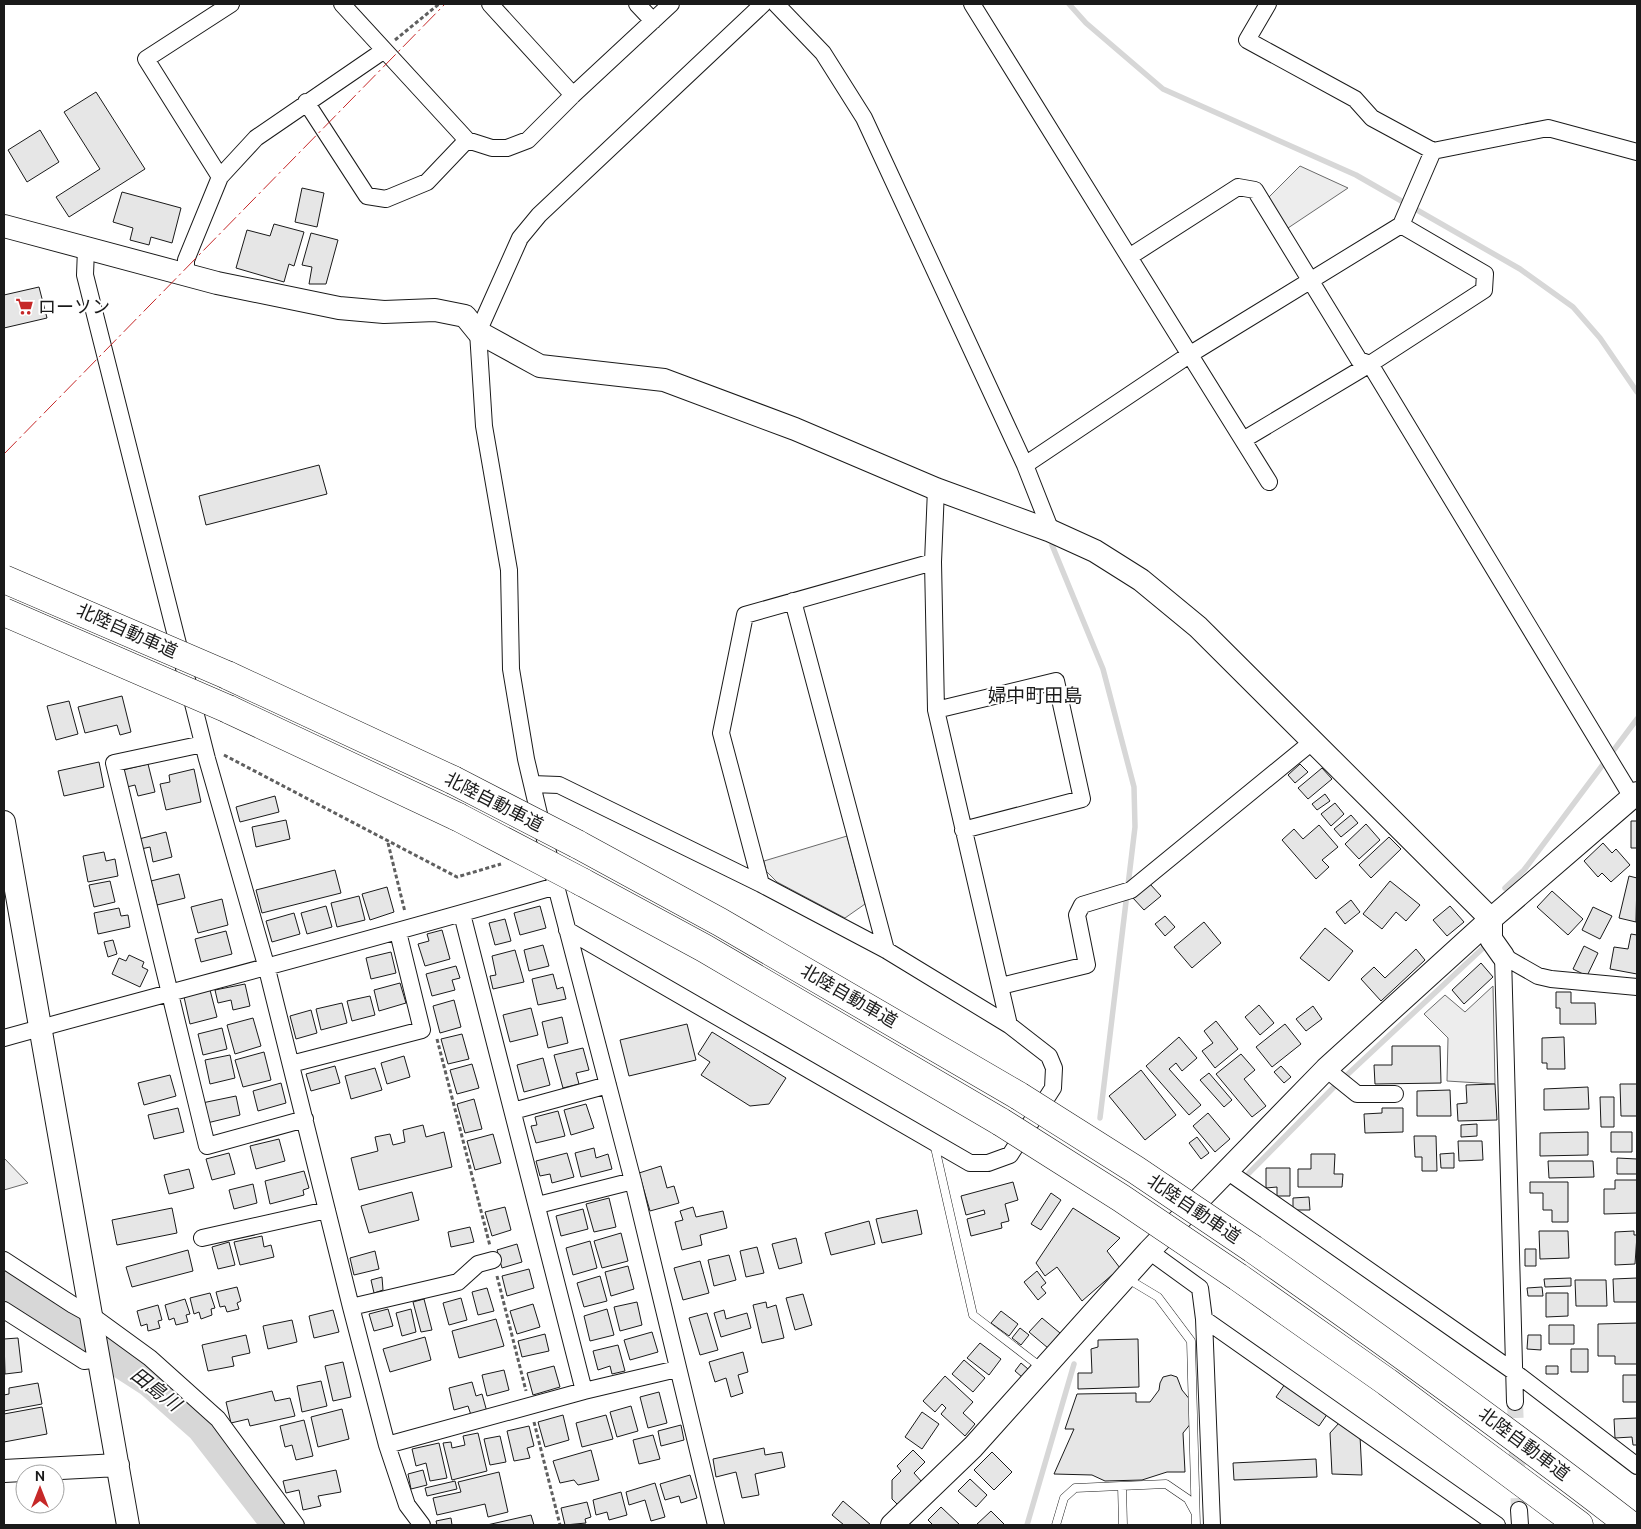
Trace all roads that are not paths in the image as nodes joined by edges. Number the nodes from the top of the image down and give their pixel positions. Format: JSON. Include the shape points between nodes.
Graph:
{"nodes":[{"id":1,"x":231,"y":4,"type":"edge"},
{"id":2,"x":342,"y":4,"type":"edge"},
{"id":3,"x":490,"y":4,"type":"edge"},
{"id":4,"x":637,"y":4,"type":"edge"},
{"id":5,"x":671,"y":4,"type":"edge"},
{"id":6,"x":763,"y":4,"type":"edge"},
{"id":7,"x":776,"y":4,"type":"edge"},
{"id":8,"x":972,"y":4,"type":"edge"},
{"id":9,"x":1268,"y":4,"type":"edge"},
{"id":10,"x":653,"y":21,"type":"junction"},
{"id":11,"x":383,"y":51,"type":"junction"},
{"id":12,"x":573,"y":95,"type":"junction"},
{"id":13,"x":306,"y":102,"type":"junction"},
{"id":14,"x":468,"y":140,"type":"junction"},
{"id":15,"x":1433,"y":151,"type":"junction"},
{"id":16,"x":1637,"y":152,"type":"edge"},
{"id":17,"x":220,"y":177,"type":"junction"},
{"id":18,"x":1401,"y":225,"type":"junction"},
{"id":19,"x":4,"y":226,"type":"edge"},
{"id":20,"x":86,"y":249,"type":"junction"},
{"id":21,"x":1129,"y":257,"type":"junction"},
{"id":22,"x":186,"y":274,"type":"junction"},
{"id":23,"x":1310,"y":281,"type":"junction"},
{"id":24,"x":478,"y":332,"type":"junction"},
{"id":25,"x":1189,"y":355,"type":"junction"},
{"id":26,"x":1370,"y":364,"type":"junction"},
{"id":27,"x":1243,"y":440,"type":"junction"},
{"id":28,"x":1025,"y":465,"type":"junction"},
{"id":29,"x":1269,"y":482,"type":"dead end"},
{"id":30,"x":936,"y":489,"type":"junction"},
{"id":31,"x":1051,"y":531,"type":"junction"},
{"id":32,"x":933,"y":562,"type":"junction"},
{"id":33,"x":4,"y":578,"type":"edge"},
{"id":34,"x":793,"y":601,"type":"junction"},
{"id":35,"x":4,"y":612,"type":"edge"},
{"id":36,"x":936,"y":710,"type":"junction"},
{"id":37,"x":1312,"y":742,"type":"junction"},
{"id":38,"x":203,"y":744,"type":"junction"},
{"id":39,"x":532,"y":784,"type":"junction"},
{"id":40,"x":1634,"y":795,"type":"edge"},
{"id":41,"x":4,"y":822,"type":"edge"},
{"id":42,"x":963,"y":830,"type":"junction"},
{"id":43,"x":569,"y":884,"type":"junction"},
{"id":44,"x":761,"y":884,"type":"junction"},
{"id":45,"x":462,"y":914,"type":"junction"},
{"id":46,"x":1490,"y":919,"type":"junction"},
{"id":47,"x":567,"y":930,"type":"junction"},
{"id":48,"x":403,"y":931,"type":"junction"},
{"id":49,"x":886,"y":950,"type":"junction"},
{"id":50,"x":1503,"y":956,"type":"junction"},
{"id":51,"x":266,"y":965,"type":"junction"},
{"id":52,"x":1001,"y":986,"type":"junction"},
{"id":53,"x":1637,"y":987,"type":"edge"},
{"id":54,"x":169,"y":992,"type":"junction"},
{"id":55,"x":1009,"y":1025,"type":"junction"},
{"id":56,"x":40,"y":1028,"type":"junction"},
{"id":57,"x":4,"y":1038,"type":"edge"},
{"id":58,"x":291,"y":1064,"type":"junction"},
{"id":59,"x":1326,"y":1069,"type":"junction"},
{"id":60,"x":608,"y":1085,"type":"junction"},
{"id":61,"x":1394,"y":1094,"type":"dead end"},
{"id":62,"x":513,"y":1111,"type":"junction"},
{"id":63,"x":305,"y":1119,"type":"junction"},
{"id":64,"x":933,"y":1141,"type":"junction"},
{"id":65,"x":1227,"y":1172,"type":"junction"},
{"id":66,"x":633,"y":1181,"type":"junction"},
{"id":67,"x":538,"y":1205,"type":"junction"},
{"id":68,"x":327,"y":1210,"type":"junction"},
{"id":69,"x":202,"y":1238,"type":"dead end"},
{"id":70,"x":1149,"y":1251,"type":"junction"},
{"id":71,"x":4,"y":1260,"type":"edge"},
{"id":72,"x":493,"y":1260,"type":"dead end"},
{"id":73,"x":1126,"y":1278,"type":"junction"},
{"id":74,"x":351,"y":1307,"type":"junction"},
{"id":75,"x":4,"y":1310,"type":"edge"},
{"id":76,"x":91,"y":1315,"type":"junction"},
{"id":77,"x":1204,"y":1319,"type":"junction"},
{"id":78,"x":99,"y":1359,"type":"junction"},
{"id":79,"x":677,"y":1369,"type":"junction"},
{"id":80,"x":1044,"y":1369,"type":"junction"},
{"id":81,"x":1514,"y":1371,"type":"junction"},
{"id":82,"x":584,"y":1392,"type":"junction"},
{"id":83,"x":1515,"y":1402,"type":"tunnel mouth"},
{"id":84,"x":388,"y":1445,"type":"junction"},
{"id":85,"x":118,"y":1465,"type":"junction"},
{"id":86,"x":1637,"y":1466,"type":"edge"},
{"id":87,"x":4,"y":1471,"type":"edge"},
{"id":88,"x":1122,"y":1486,"type":"junction"},
{"id":89,"x":1196,"y":1514,"type":"junction"},
{"id":90,"x":128,"y":1525,"type":"edge"},
{"id":91,"x":296,"y":1525,"type":"edge"},
{"id":92,"x":422,"y":1525,"type":"edge"},
{"id":93,"x":716,"y":1525,"type":"edge"},
{"id":94,"x":892,"y":1525,"type":"edge"},
{"id":95,"x":1056,"y":1525,"type":"edge"},
{"id":96,"x":1123,"y":1525,"type":"edge"},
{"id":97,"x":1196,"y":1525,"type":"edge"},
{"id":98,"x":1212,"y":1525,"type":"edge"},
{"id":99,"x":1497,"y":1525,"type":"edge"},
{"id":100,"x":1579,"y":1525,"type":"edge"},
{"id":101,"x":1630,"y":1525,"type":"edge"}],
"edges":[{"from":1,"to":17,"type":"street","via":[[146,59]]},
{"from":2,"to":11,"type":"street"},
{"from":3,"to":12,"type":"street"},
{"from":4,"to":10,"type":"street"},
{"from":5,"to":10,"type":"street"},
{"from":6,"to":24,"type":"street","via":[[539,215],[520,238]]},
{"from":7,"to":28,"type":"street","via":[[823,53],[864,118]]},
{"from":8,"to":21,"type":"street"},
{"from":9,"to":15,"type":"street","via":[[1247,40],[1355,100],[1372,118]]},
{"from":10,"to":12,"type":"street"},
{"from":11,"to":13,"type":"street"},
{"from":11,"to":14,"type":"street"},
{"from":12,"to":14,"type":"street","via":[[528,140],[507,148],[492,148]]},
{"from":13,"to":14,"type":"street","via":[[367,196],[386,199],[427,182]]},
{"from":13,"to":17,"type":"street","via":[[256,138]]},
{"from":15,"to":16,"type":"street","via":[[1548,128]]},
{"from":15,"to":18,"type":"street"},
{"from":17,"to":22,"type":"street","via":[[186,260]]},
{"from":18,"to":23,"type":"street"},
{"from":18,"to":26,"type":"street","via":[[1485,274],[1484,290]]},
{"from":19,"to":20,"type":"street"},
{"from":20,"to":22,"type":"street"},
{"from":20,"to":38,"type":"street","via":[[85,275]]},
{"from":21,"to":23,"type":"street","via":[[1238,187],[1255,190]]},
{"from":21,"to":25,"type":"street"},
{"from":22,"to":24,"type":"street","via":[[339,308],[384,312],[434,310],[458,314],[465,316]]},
{"from":23,"to":25,"type":"street"},
{"from":23,"to":26,"type":"street","via":[[1359,360]]},
{"from":24,"to":30,"type":"street","via":[[540,366],[664,380],[795,429]]},
{"from":24,"to":39,"type":"street","via":[[484,426],[509,570],[511,669]]},
{"from":25,"to":27,"type":"street"},
{"from":25,"to":28,"type":"street"},
{"from":26,"to":27,"type":"street"},
{"from":26,"to":40,"type":"street"},
{"from":27,"to":29,"type":"street"},
{"from":28,"to":31,"type":"street"},
{"from":30,"to":31,"type":"street"},
{"from":30,"to":32,"type":"street"},
{"from":31,"to":37,"type":"street","via":[[1095,551],[1141,580],[1198,627]]},
{"from":32,"to":34,"type":"street"},
{"from":32,"to":36,"type":"street"},
{"from":33,"to":101,"type":"highway","name":"北陸自動車道","bridge":true,"via":[[226,675],[453,780],[737,931],[1019,1096],[1136,1170],[1394,1348]]},
{"from":34,"to":44,"type":"street","via":[[745,615],[721,733]]},
{"from":34,"to":49,"type":"street"},
{"from":35,"to":43,"type":"highway","name":"北陸自動車道","bridge":true,"via":[[228,709],[458,817]]},
{"from":36,"to":42,"type":"street"},
{"from":36,"to":42,"type":"street","via":[[1056,681],[1082,800]]},
{"from":37,"to":46,"type":"street"},
{"from":37,"to":52,"type":"street","via":[[1131,890],[1082,905],[1077,915],[1087,965]]},
{"from":38,"to":51,"type":"street"},
{"from":38,"to":54,"type":"street","via":[[114,763]]},
{"from":39,"to":43,"type":"street"},
{"from":39,"to":44,"type":"street","via":[[559,785]]},
{"from":40,"to":46,"type":"street"},
{"from":41,"to":56,"type":"street"},
{"from":42,"to":52,"type":"street"},
{"from":43,"to":45,"type":"street"},
{"from":43,"to":47,"type":"street"},
{"from":43,"to":100,"type":"highway","name":"北陸自動車道","bridge":true,"via":[[704,948],[1001,1122],[1121,1198],[1395,1388]]},
{"from":44,"to":49,"type":"street"},
{"from":45,"to":48,"type":"street"},
{"from":45,"to":62,"type":"street"},
{"from":46,"to":50,"type":"street","via":[[1491,939]]},
{"from":46,"to":59,"type":"street"},
{"from":47,"to":60,"type":"street"},
{"from":47,"to":64,"type":"street"},
{"from":48,"to":51,"type":"street"},
{"from":48,"to":58,"type":"street","via":[[422,1030]]},
{"from":49,"to":55,"type":"street"},
{"from":50,"to":53,"type":"street","via":[[1538,976]]},
{"from":50,"to":81,"type":"street"},
{"from":51,"to":54,"type":"street"},
{"from":51,"to":58,"type":"street"},
{"from":52,"to":55,"type":"street"},
{"from":54,"to":56,"type":"street"},
{"from":54,"to":63,"type":"street","via":[[207,1146]]},
{"from":55,"to":64,"type":"street","via":[[1049,1056],[1054,1068],[1053,1088],[1010,1155],[988,1164],[970,1163]]},
{"from":56,"to":57,"type":"street"},
{"from":56,"to":76,"type":"street"},
{"from":58,"to":63,"type":"street"},
{"from":59,"to":61,"type":"street","via":[[1357,1094]]},
{"from":59,"to":65,"type":"street"},
{"from":60,"to":62,"type":"street"},
{"from":60,"to":66,"type":"street"},
{"from":62,"to":67,"type":"street"},
{"from":63,"to":68,"type":"street"},
{"from":64,"to":80,"type":"lane","via":[[973,1315]]},
{"from":65,"to":70,"type":"street"},
{"from":65,"to":81,"type":"street"},
{"from":66,"to":67,"type":"street"},
{"from":66,"to":79,"type":"street"},
{"from":67,"to":82,"type":"street"},
{"from":68,"to":69,"type":"street"},
{"from":68,"to":74,"type":"street"},
{"from":70,"to":73,"type":"street"},
{"from":70,"to":77,"type":"street","via":[[1200,1288]]},
{"from":71,"to":76,"type":"street"},
{"from":72,"to":74,"type":"street","via":[[478,1264],[458,1282]]},
{"from":73,"to":80,"type":"street"},
{"from":73,"to":89,"type":"lane","via":[[1158,1297],[1191,1341]]},
{"from":74,"to":84,"type":"street"},
{"from":75,"to":78,"type":"street","via":[[84,1361]]},
{"from":76,"to":78,"type":"street"},
{"from":76,"to":91,"type":"street","via":[[150,1358],[218,1419]]},
{"from":77,"to":98,"type":"street"},
{"from":77,"to":99,"type":"street"},
{"from":78,"to":85,"type":"street"},
{"from":79,"to":82,"type":"street"},
{"from":79,"to":93,"type":"street"},
{"from":80,"to":94,"type":"street","via":[[973,1447]]},
{"from":81,"to":83,"type":"street"},
{"from":81,"to":86,"type":"street"},
{"from":82,"to":84,"type":"street"},
{"from":84,"to":92,"type":"street","via":[[407,1505]]},
{"from":85,"to":87,"type":"street"},
{"from":85,"to":90,"type":"street"},
{"from":88,"to":89,"type":"lane","via":[[1166,1484],[1188,1499]]},
{"from":88,"to":95,"type":"lane","via":[[1075,1488],[1064,1498]]},
{"from":88,"to":96,"type":"lane"},
{"from":89,"to":97,"type":"lane"}]}
